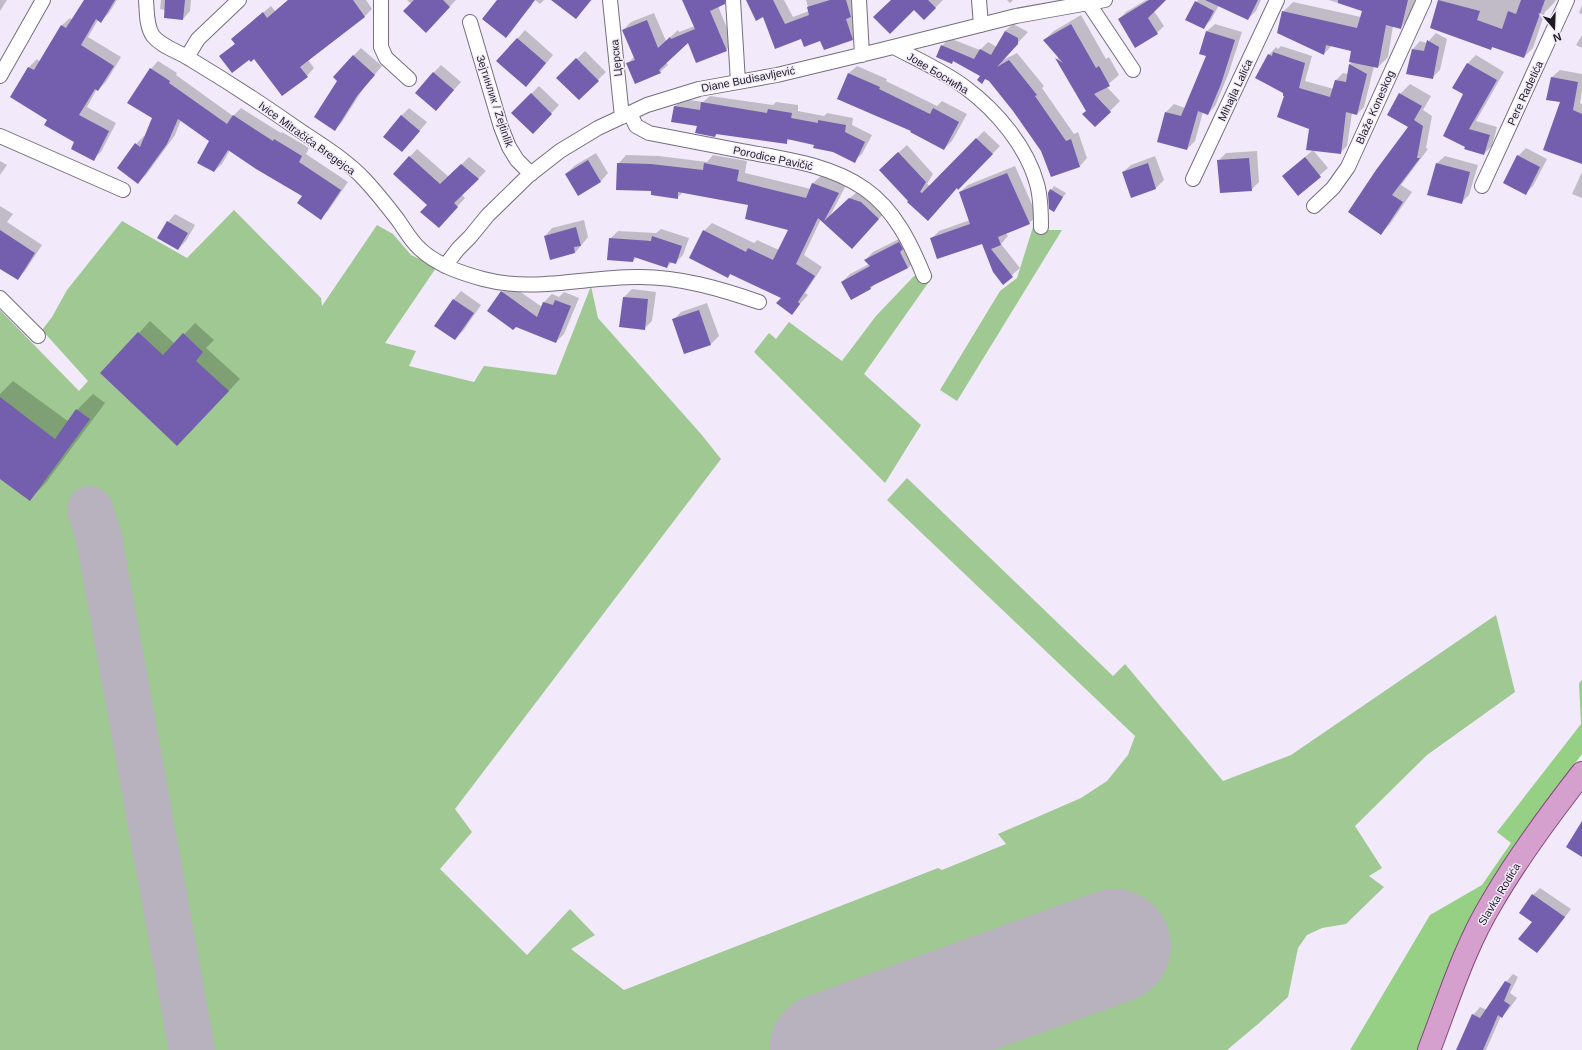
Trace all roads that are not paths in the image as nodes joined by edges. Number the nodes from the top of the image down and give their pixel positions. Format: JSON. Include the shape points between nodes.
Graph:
{"nodes":[{"id":1,"x":43,"y":0,"type":"edge"},
{"id":2,"x":146,"y":0,"type":"edge"},
{"id":3,"x":239,"y":0,"type":"edge"},
{"id":4,"x":381,"y":0,"type":"edge"},
{"id":5,"x":610,"y":0,"type":"edge"},
{"id":6,"x":733,"y":0,"type":"edge"},
{"id":7,"x":859,"y":0,"type":"edge"},
{"id":8,"x":979,"y":0,"type":"edge"},
{"id":9,"x":1105,"y":0,"type":"edge"},
{"id":10,"x":1277,"y":0,"type":"edge"},
{"id":11,"x":1424,"y":0,"type":"edge"},
{"id":12,"x":1567,"y":0,"type":"edge"},
{"id":13,"x":1089,"y":4,"type":"junction"},
{"id":14,"x":470,"y":22,"type":"dead end"},
{"id":15,"x":981,"y":25,"type":"junction"},
{"id":16,"x":894,"y":47,"type":"junction"},
{"id":17,"x":862,"y":55,"type":"junction"},
{"id":18,"x":187,"y":57,"type":"junction"},
{"id":19,"x":1133,"y":70,"type":"dead end"},
{"id":20,"x":0,"y":76,"type":"edge"},
{"id":21,"x":409,"y":79,"type":"dead end"},
{"id":22,"x":738,"y":82,"type":"junction"},
{"id":23,"x":626,"y":115,"type":"junction"},
{"id":24,"x":0,"y":136,"type":"edge"},
{"id":25,"x":531,"y":174,"type":"junction"},
{"id":26,"x":1192,"y":179,"type":"dead end"},
{"id":27,"x":1482,"y":186,"type":"dead end"},
{"id":28,"x":123,"y":190,"type":"dead end"},
{"id":29,"x":1314,"y":206,"type":"dead end"},
{"id":30,"x":1041,"y":227,"type":"dead end"},
{"id":31,"x":445,"y":266,"type":"junction"},
{"id":32,"x":924,"y":276,"type":"dead end"},
{"id":33,"x":0,"y":298,"type":"edge"},
{"id":34,"x":759,"y":302,"type":"dead end"},
{"id":35,"x":38,"y":336,"type":"dead end"},
{"id":36,"x":1582,"y":773,"type":"edge"},
{"id":37,"x":1429,"y":1050,"type":"edge"}],
"edges":[{"from":1,"to":20,"type":"street"},
{"from":2,"to":18,"type":"street","name":"Ivice Mitračića Bregejca","via":[[148,24],[152,34],[160,43]]},
{"from":3,"to":18,"type":"street","via":[[198,39]]},
{"from":4,"to":21,"type":"street","via":[[381,47],[386,58]]},
{"from":5,"to":23,"type":"street","name":"Церска"},
{"from":6,"to":22,"type":"street"},
{"from":7,"to":17,"type":"street"},
{"from":8,"to":15,"type":"street"},
{"from":9,"to":13,"type":"street","name":"Diane Budisavljević"},
{"from":10,"to":26,"type":"street","name":"Mihajla Lalića"},
{"from":11,"to":29,"type":"street","name":"Blaže Koneskog","via":[[1348,167],[1333,188]]},
{"from":12,"to":27,"type":"street","name":"Pere Radetića"},
{"from":13,"to":15,"type":"street","name":"Diane Budisavljević","via":[[1016,16]]},
{"from":13,"to":19,"type":"street"},
{"from":14,"to":25,"type":"street","name":"Зејтинлик / Zejtinlik","via":[[504,134],[517,160]]},
{"from":15,"to":16,"type":"street","name":"Diane Budisavljević"},
{"from":16,"to":17,"type":"street","name":"Diane Budisavljević"},
{"from":16,"to":30,"type":"street","name":"Јове Боснића","via":[[965,87],[1003,124],[1019,146],[1037,185]]},
{"from":17,"to":22,"type":"street","name":"Diane Budisavljević"},
{"from":18,"to":31,"type":"street","name":"Ivice Mitračića Bregejca","via":[[275,113],[346,163],[364,179],[421,250]]},
{"from":22,"to":23,"type":"street","name":"Diane Budisavljević","via":[[699,89],[647,105]]},
{"from":23,"to":25,"type":"street","name":"Diane Budisavljević","via":[[598,128]]},
{"from":23,"to":32,"type":"street","name":"Porodice Pavičić","via":[[636,126],[649,133],[794,160],[845,177],[866,190],[895,218]]},
{"from":24,"to":28,"type":"street"},
{"from":25,"to":31,"type":"street","name":"Diane Budisavljević","via":[[488,215]]},
{"from":31,"to":34,"type":"street","name":"Ivice Mitračića Bregejca","via":[[484,279],[526,285],[641,277],[685,281]]},
{"from":33,"to":35,"type":"street"},
{"from":36,"to":37,"type":"main road","name":"Slavka Rodića","via":[[1528,846],[1491,903],[1459,967]]}]}
